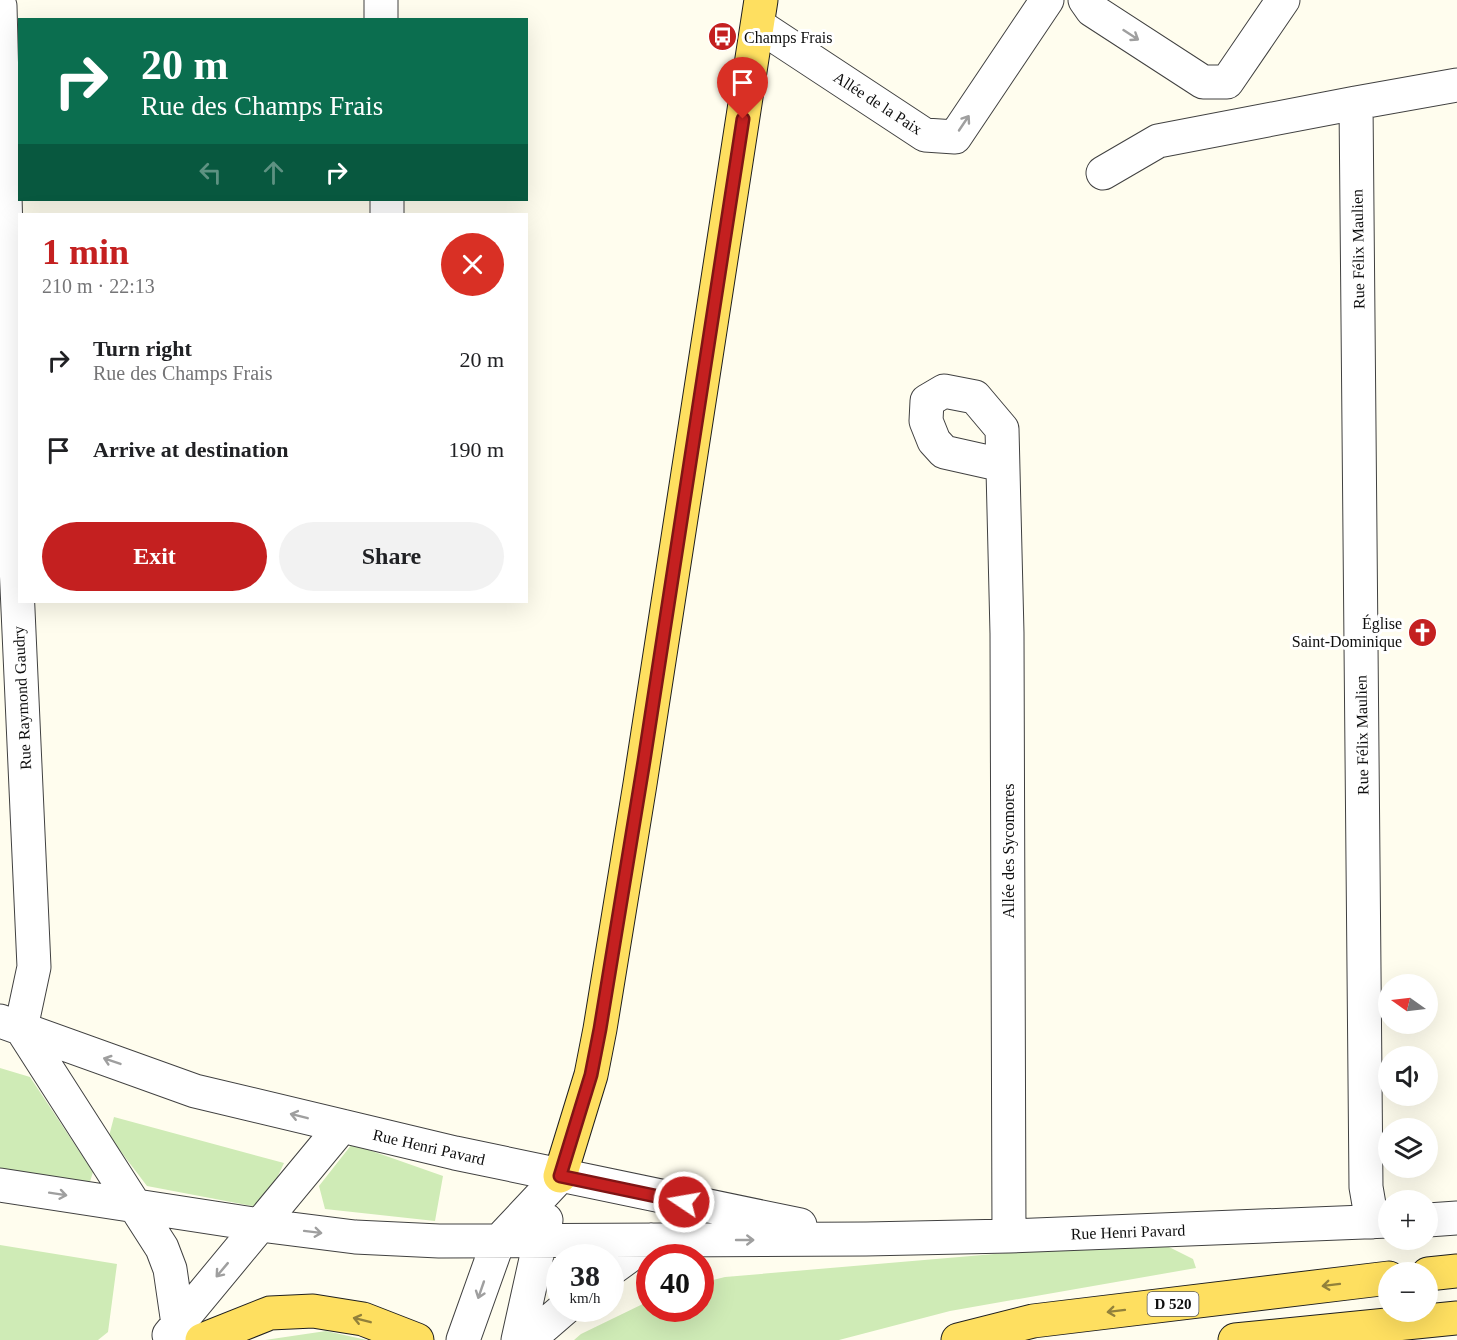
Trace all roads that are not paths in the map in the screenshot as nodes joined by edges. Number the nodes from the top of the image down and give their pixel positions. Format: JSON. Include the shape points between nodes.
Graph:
{"nodes":[{"id":1,"x":381,"y":0,"type":"edge"},
{"id":2,"x":1047,"y":0,"type":"edge"},
{"id":3,"x":1084,"y":0,"type":"edge"},
{"id":4,"x":1283,"y":0,"type":"edge"},
{"id":5,"x":0,"y":6,"type":"edge"},
{"id":6,"x":759,"y":12,"type":"edge"},
{"id":7,"x":381,"y":18,"type":"edge"},
{"id":8,"x":1457,"y":85,"type":"edge"},
{"id":9,"x":1356,"y":103,"type":"junction"},
{"id":10,"x":1102,"y":173,"type":"dead end"},
{"id":11,"x":1002,"y":465,"type":"dead end"},
{"id":12,"x":16,"y":499,"type":"edge"},
{"id":13,"x":18,"y":551,"type":"edge"},
{"id":14,"x":20,"y":603,"type":"edge"},
{"id":15,"x":11,"y":1025,"type":"edge"},
{"id":16,"x":342,"y":1126,"type":"junction"},
{"id":17,"x":522,"y":1168,"type":"junction"},
{"id":18,"x":560,"y":1176,"type":"junction"},
{"id":19,"x":0,"y":1185,"type":"edge"},
{"id":20,"x":135,"y":1207,"type":"junction"},
{"id":21,"x":1378,"y":1217,"type":"edge"},
{"id":22,"x":1457,"y":1218,"type":"edge"},
{"id":23,"x":1438,"y":1219,"type":"edge"},
{"id":24,"x":1378,"y":1222,"type":"edge"},
{"id":25,"x":260,"y":1225,"type":"junction"},
{"id":26,"x":1010,"y":1236,"type":"junction"},
{"id":27,"x":866,"y":1239,"type":"junction"},
{"id":28,"x":651,"y":1240,"type":"junction"},
{"id":29,"x":540,"y":1241,"type":"junction"},
{"id":30,"x":498,"y":1242,"type":"junction"},
{"id":31,"x":624,"y":1260,"type":"edge"},
{"id":32,"x":1457,"y":1270,"type":"edge"},
{"id":33,"x":1438,"y":1273,"type":"edge"},
{"id":34,"x":1378,"y":1279,"type":"edge"},
{"id":35,"x":1457,"y":1318,"type":"edge"},
{"id":36,"x":549,"y":1322,"type":"edge"},
{"id":37,"x":182,"y":1335,"type":"edge"},
{"id":38,"x":417,"y":1340,"type":"edge"},
{"id":39,"x":463,"y":1340,"type":"edge"},
{"id":40,"x":518,"y":1340,"type":"edge"},
{"id":41,"x":528,"y":1340,"type":"edge"},
{"id":42,"x":958,"y":1340,"type":"edge"},
{"id":43,"x":1235,"y":1340,"type":"edge"}],
"edges":[{"from":1,"to":7,"type":"street"},
{"from":6,"to":2,"type":"street","name":"Allée de la Paix","one_way":true,"via":[[925,135],[955,137]]},
{"from":3,"to":4,"type":"street","one_way":true,"via":[[1092,10],[1203,82],[1227,82]]},
{"from":5,"to":12,"type":"street","name":"Rue Raymond Gaudry"},
{"from":6,"to":18,"type":"main road","via":[[600,1029],[591,1075]]},
{"from":8,"to":9,"type":"street"},
{"from":9,"to":10,"type":"street","via":[[1158,141]]},
{"from":9,"to":21,"type":"street","name":"Rue Félix Maulien","via":[[1366,1187]]},
{"from":11,"to":26,"type":"street","name":"Allée des Sycomores","via":[[1007,633]]},
{"from":12,"to":13,"type":"street","name":"Rue Raymond Gaudry"},
{"from":14,"to":15,"type":"street","name":"Rue Raymond Gaudry","via":[[34,967]]},
{"from":16,"to":15,"type":"street","name":"Rue Henri Pavard","one_way":true,"via":[[195,1091]]},
{"from":15,"to":20,"type":"street"},
{"from":16,"to":17,"type":"street","name":"Rue Henri Pavard"},
{"from":16,"to":25,"type":"street"},
{"from":17,"to":18,"type":"street","name":"Rue Henri Pavard"},
{"from":17,"to":29,"type":"street"},
{"from":18,"to":27,"type":"street","name":"Rue Henri Pavard"},
{"from":18,"to":29,"type":"street"},
{"from":18,"to":30,"type":"street"},
{"from":19,"to":20,"type":"street","name":"Rue Henri Pavard","one_way":true},
{"from":20,"to":25,"type":"street","name":"Rue Henri Pavard"},
{"from":20,"to":37,"type":"street","via":[[162,1248],[170,1269]]},
{"from":22,"to":23,"type":"street"},
{"from":24,"to":26,"type":"street","name":"Rue Henri Pavard"},
{"from":25,"to":30,"type":"street","name":"Rue Henri Pavard","one_way":true,"via":[[355,1237]]},
{"from":25,"to":37,"type":"street","one_way":true},
{"from":26,"to":27,"type":"street","name":"Rue Henri Pavard"},
{"from":28,"to":27,"type":"street","name":"Rue Henri Pavard","one_way":true},
{"from":28,"to":29,"type":"street","name":"Rue Henri Pavard"},
{"from":28,"to":31,"type":"street"},
{"from":29,"to":30,"type":"street","name":"Rue Henri Pavard"},
{"from":29,"to":40,"type":"street"},
{"from":30,"to":39,"type":"street","one_way":true},
{"from":32,"to":33,"type":"main road"},
{"from":34,"to":42,"type":"main road","number":"D 520","one_way":true,"via":[[1033,1321]]},
{"from":35,"to":43,"type":"main road"},
{"from":36,"to":41,"type":"street"},
{"from":38,"to":37,"type":"main road","one_way":true,"via":[[363,1319],[313,1311],[270,1313]]}]}
